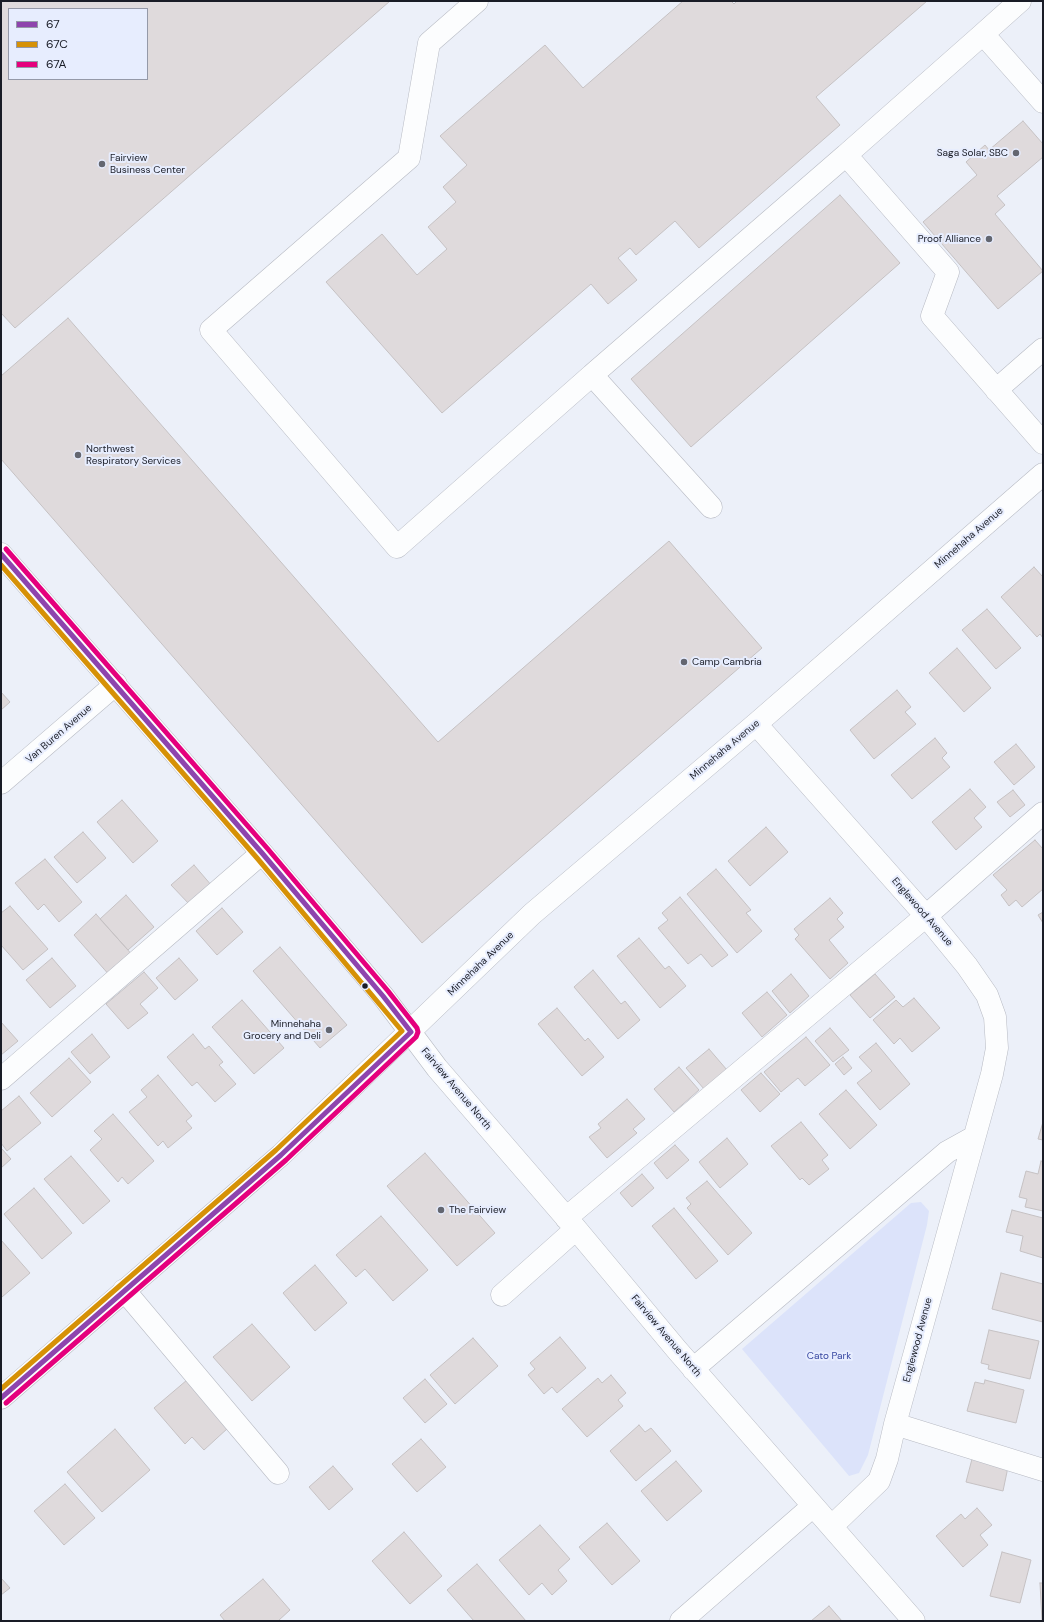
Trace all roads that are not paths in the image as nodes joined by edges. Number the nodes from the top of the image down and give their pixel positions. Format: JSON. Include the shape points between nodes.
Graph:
{"nodes":[{"id":1,"x":477,"y":1,"type":"edge"},
{"id":2,"x":1020,"y":1,"type":"edge"},
{"id":3,"x":983,"y":34,"type":"junction"},
{"id":4,"x":1043,"y":102,"type":"edge"},
{"id":5,"x":846,"y":155,"type":"junction"},
{"id":6,"x":1043,"y":349,"type":"edge"},
{"id":7,"x":592,"y":375,"type":"junction"},
{"id":8,"x":996,"y":390,"type":"junction"},
{"id":9,"x":1043,"y":443,"type":"edge"},
{"id":10,"x":1043,"y":474,"type":"edge"},
{"id":11,"x":711,"y":507,"type":"dead end"},
{"id":12,"x":1,"y":554,"type":"edge"},
{"id":13,"x":116,"y":684,"type":"junction"},
{"id":14,"x":756,"y":724,"type":"junction"},
{"id":15,"x":1,"y":784,"type":"edge"},
{"id":16,"x":1043,"y":813,"type":"edge"},
{"id":17,"x":262,"y":853,"type":"junction"},
{"id":18,"x":926,"y":916,"type":"junction"},
{"id":19,"x":410,"y":1032,"type":"junction"},
{"id":20,"x":1,"y":1079,"type":"edge"},
{"id":21,"x":974,"y":1137,"type":"junction"},
{"id":22,"x":571,"y":1223,"type":"junction"},
{"id":23,"x":124,"y":1290,"type":"junction"},
{"id":24,"x":502,"y":1294,"type":"dead end"},
{"id":25,"x":693,"y":1369,"type":"junction"},
{"id":26,"x":1,"y":1398,"type":"edge"},
{"id":27,"x":895,"y":1424,"type":"junction"},
{"id":28,"x":1043,"y":1470,"type":"edge"},
{"id":29,"x":278,"y":1473,"type":"dead end"},
{"id":30,"x":813,"y":1506,"type":"junction"},
{"id":31,"x":832,"y":1526,"type":"junction"},
{"id":32,"x":681,"y":1621,"type":"edge"},
{"id":33,"x":914,"y":1621,"type":"edge"}],
"edges":[{"from":1,"to":7,"type":"street","via":[[429,43],[409,158],[212,330],[397,547]]},
{"from":2,"to":3,"type":"street"},
{"from":3,"to":4,"type":"street"},
{"from":3,"to":5,"type":"street"},
{"from":5,"to":7,"type":"street"},
{"from":5,"to":8,"type":"street","via":[[948,272],[932,316]]},
{"from":6,"to":8,"type":"street"},
{"from":7,"to":11,"type":"street"},
{"from":8,"to":9,"type":"street"},
{"from":10,"to":14,"type":"street","name":"Minnehaha Avenue"},
{"from":12,"to":13,"type":"street","name":"Fairview Avenue North"},
{"from":13,"to":15,"type":"street","name":"Van Buren Avenue"},
{"from":13,"to":17,"type":"street","name":"Fairview Avenue North"},
{"from":14,"to":18,"type":"street","name":"Englewood Avenue"},
{"from":14,"to":19,"type":"street","name":"Minnehaha Avenue","via":[[532,914]]},
{"from":16,"to":18,"type":"street"},
{"from":17,"to":19,"type":"street","name":"Fairview Avenue North","via":[[383,996]]},
{"from":17,"to":20,"type":"street"},
{"from":18,"to":21,"type":"street","name":"Englewood Avenue","via":[[987,995],[995,1017],[996,1048],[992,1074]]},
{"from":18,"to":22,"type":"street"},
{"from":19,"to":22,"type":"street","name":"Fairview Avenue North","via":[[436,1068]]},
{"from":19,"to":23,"type":"street","name":"Minnehaha Avenue","via":[[281,1155]]},
{"from":21,"to":25,"type":"street","via":[[947,1152]]},
{"from":21,"to":27,"type":"street","name":"Englewood Avenue"},
{"from":22,"to":24,"type":"street"},
{"from":22,"to":25,"type":"street","name":"Fairview Avenue North"},
{"from":23,"to":26,"type":"street","name":"Minnehaha Avenue"},
{"from":23,"to":29,"type":"street"},
{"from":25,"to":30,"type":"street","name":"Fairview Avenue North"},
{"from":27,"to":28,"type":"street"},
{"from":27,"to":31,"type":"street","name":"Englewood Avenue","via":[[879,1481]]},
{"from":30,"to":31,"type":"street","name":"Fairview Avenue North"},
{"from":30,"to":32,"type":"street"},
{"from":31,"to":33,"type":"street","name":"Fairview Avenue North"}]}
